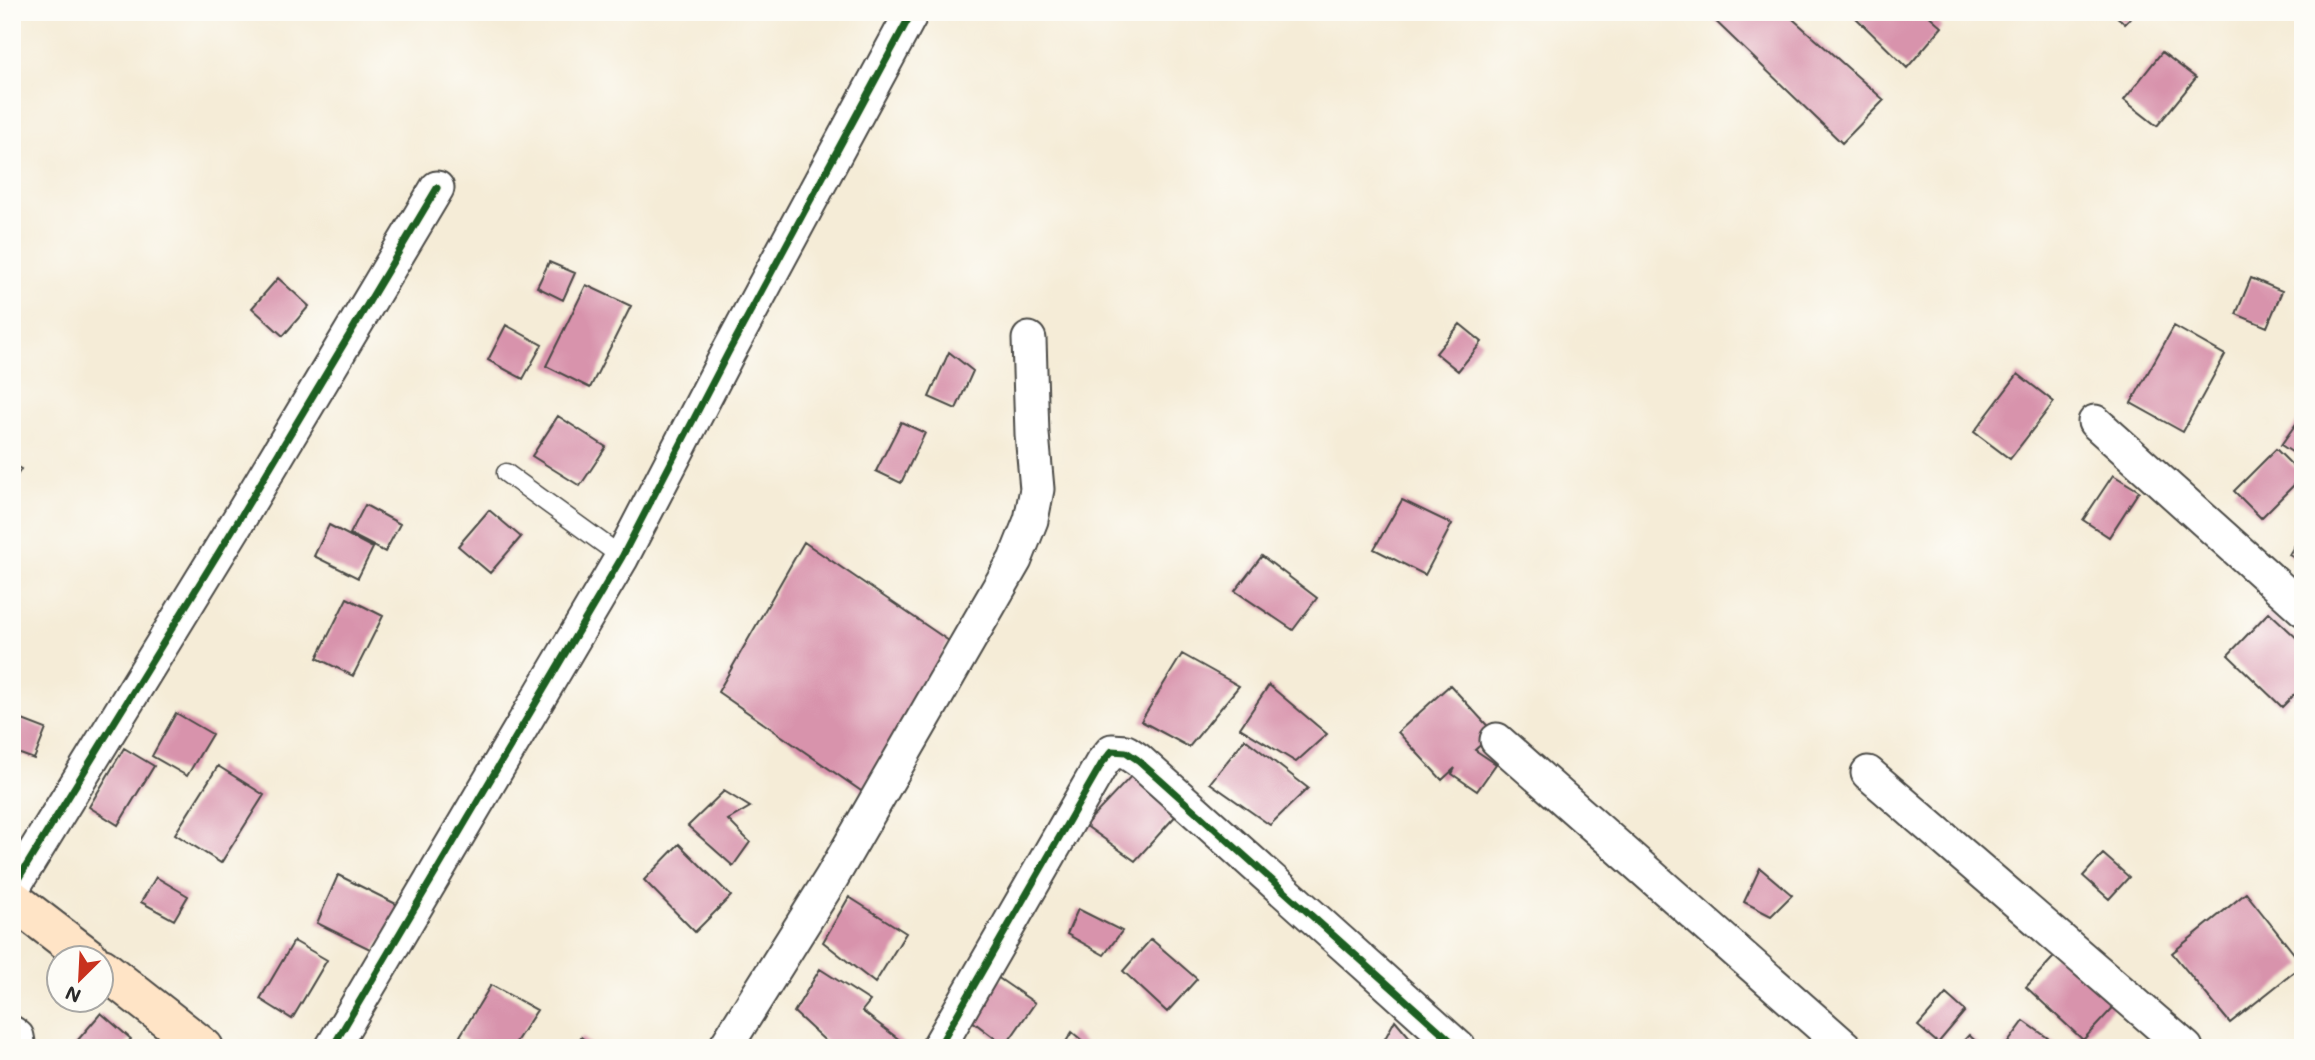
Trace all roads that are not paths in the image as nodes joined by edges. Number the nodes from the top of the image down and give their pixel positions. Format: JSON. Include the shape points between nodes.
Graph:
{"nodes":[{"id":1,"x":912,"y":12,"type":"edge"},
{"id":2,"x":437,"y":188,"type":"dead end"},
{"id":3,"x":1030,"y":339,"type":"dead end"},
{"id":4,"x":2095,"y":422,"type":"dead end"},
{"id":5,"x":506,"y":473,"type":"dead end"},
{"id":6,"x":622,"y":557,"type":"junction"},
{"id":7,"x":2303,"y":609,"type":"edge"},
{"id":8,"x":1497,"y":740,"type":"dead end"},
{"id":9,"x":1868,"y":773,"type":"dead end"},
{"id":10,"x":12,"y":889,"type":"edge"},
{"id":11,"x":12,"y":898,"type":"edge"},
{"id":12,"x":71,"y":944,"type":"edge"},
{"id":13,"x":116,"y":979,"type":"edge"},
{"id":14,"x":12,"y":1032,"type":"edge"},
{"id":15,"x":19,"y":1048,"type":"edge"},
{"id":16,"x":204,"y":1048,"type":"edge"},
{"id":17,"x":332,"y":1048,"type":"edge"},
{"id":18,"x":725,"y":1048,"type":"edge"},
{"id":19,"x":938,"y":1048,"type":"edge"},
{"id":20,"x":1459,"y":1048,"type":"edge"},
{"id":21,"x":1846,"y":1048,"type":"edge"},
{"id":22,"x":2186,"y":1048,"type":"edge"}],
"edges":[{"from":1,"to":6,"type":"street"},
{"from":2,"to":10,"type":"street"},
{"from":3,"to":18,"type":"street","via":[[1037,489],[1015,560],[832,877]]},
{"from":4,"to":7,"type":"street"},
{"from":5,"to":6,"type":"lane"},
{"from":6,"to":17,"type":"street"},
{"from":8,"to":21,"type":"street"},
{"from":9,"to":22,"type":"street"},
{"from":11,"to":12,"type":"main road"},
{"from":13,"to":16,"type":"main road"},
{"from":14,"to":15,"type":"street"},
{"from":19,"to":20,"type":"street","via":[[1112,751],[1126,752],[1138,760]]}]}
